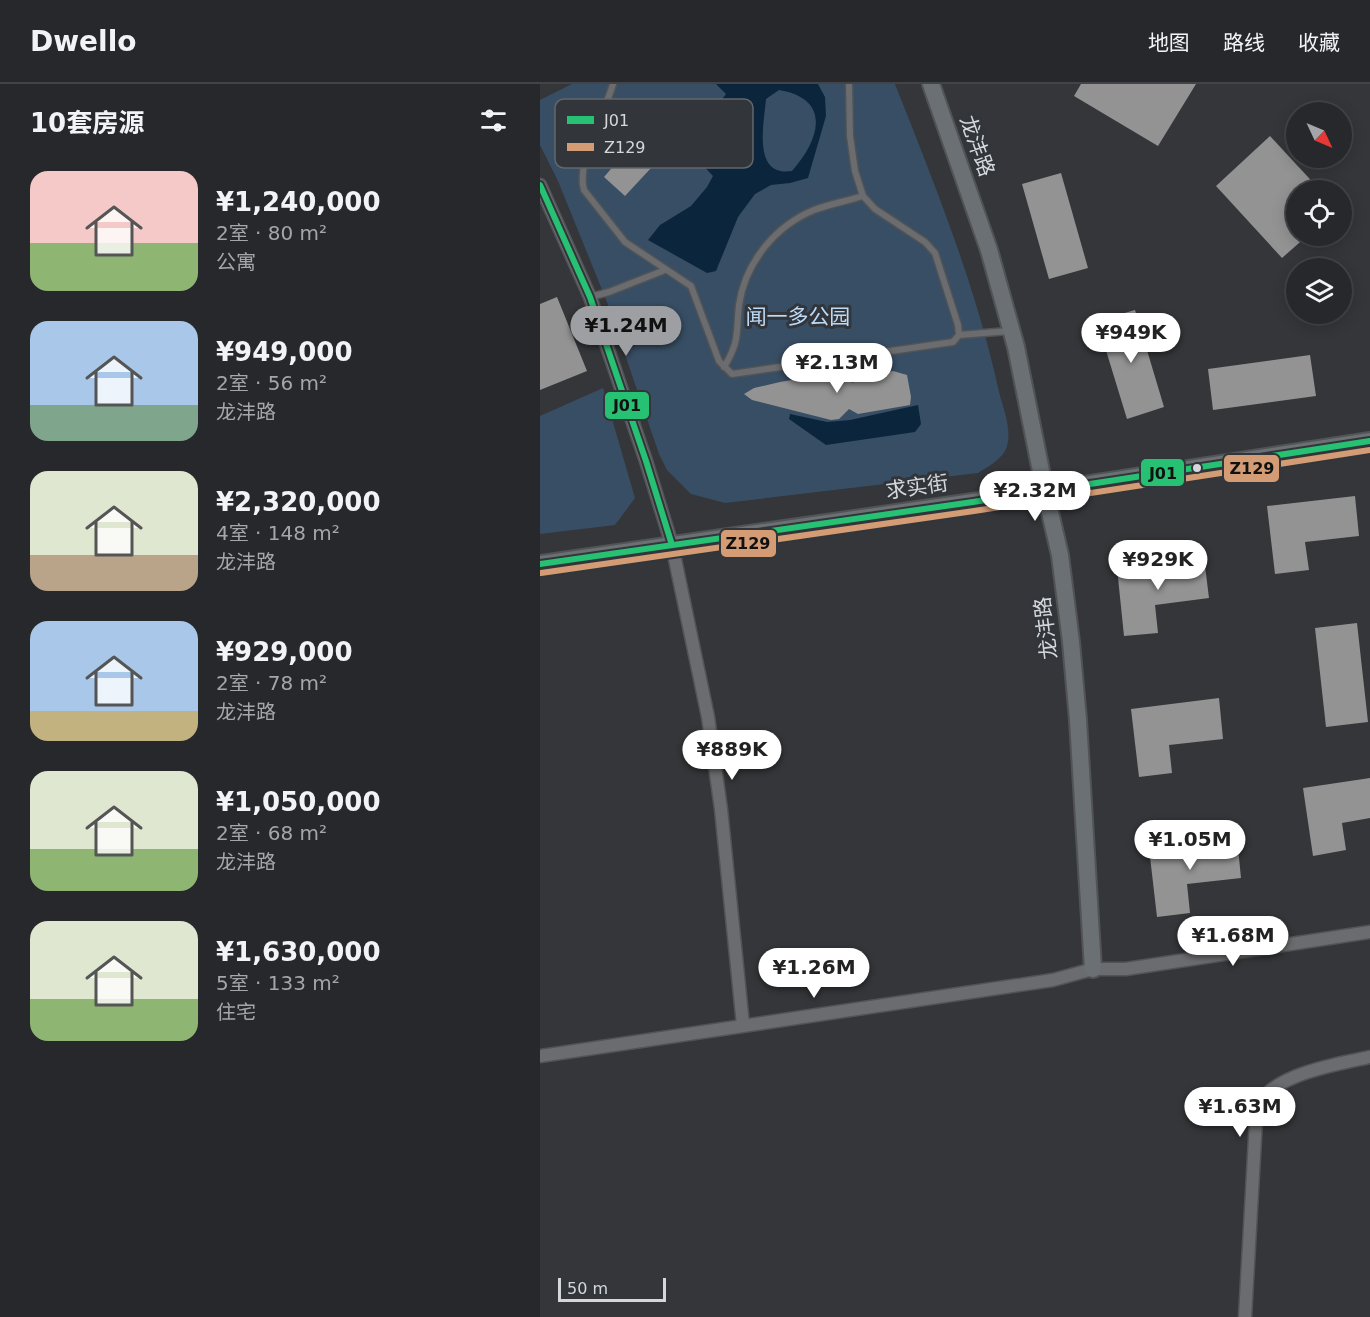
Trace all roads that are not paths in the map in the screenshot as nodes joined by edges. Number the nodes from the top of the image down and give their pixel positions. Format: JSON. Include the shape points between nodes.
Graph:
{"nodes":[{"id":1,"x":613,"y":84,"type":"edge"},
{"id":2,"x":849,"y":84,"type":"edge"},
{"id":3,"x":931,"y":84,"type":"edge"},
{"id":4,"x":609,"y":99,"type":"edge"},
{"id":5,"x":583,"y":168,"type":"edge"},
{"id":6,"x":540,"y":185,"type":"edge"},
{"id":7,"x":863,"y":196,"type":"junction"},
{"id":8,"x":666,"y":270,"type":"junction"},
{"id":9,"x":590,"y":297,"type":"junction"},
{"id":10,"x":1012,"y":331,"type":"junction"},
{"id":11,"x":959,"y":335,"type":"junction"},
{"id":12,"x":724,"y":367,"type":"junction"},
{"id":13,"x":1370,"y":441,"type":"edge"},
{"id":14,"x":1045,"y":491,"type":"junction"},
{"id":15,"x":672,"y":544,"type":"junction"},
{"id":16,"x":540,"y":564,"type":"edge"},
{"id":17,"x":1370,"y":932,"type":"edge"},
{"id":18,"x":1093,"y":969,"type":"junction"},
{"id":19,"x":743,"y":1025,"type":"junction"},
{"id":20,"x":540,"y":1056,"type":"edge"},
{"id":21,"x":1370,"y":1057,"type":"edge"},
{"id":22,"x":1245,"y":1317,"type":"edge"}],
"edges":[{"from":1,"to":4,"type":"lane"},
{"from":2,"to":7,"type":"lane","via":[[850,136]]},
{"from":3,"to":10,"type":"street","name":"龙沣路","via":[[986,239]]},
{"from":5,"to":8,"type":"lane","via":[[584,190],[625,242]]},
{"from":6,"to":9,"type":"street"},
{"from":7,"to":11,"type":"lane","via":[[875,209],[925,242],[935,254]]},
{"from":7,"to":12,"type":"lane","via":[[813,211],[779,232],[764,247],[743,289],[734,351]]},
{"from":8,"to":9,"type":"lane"},
{"from":8,"to":12,"type":"lane","via":[[691,286]]},
{"from":9,"to":15,"type":"street"},
{"from":10,"to":11,"type":"lane"},
{"from":10,"to":14,"type":"street","name":"龙沣路"},
{"from":11,"to":12,"type":"lane","via":[[953,342],[732,374]]},
{"from":13,"to":14,"type":"street","name":"求实街"},
{"from":14,"to":15,"type":"street","name":"求实街"},
{"from":14,"to":18,"type":"street","name":"龙沣路","via":[[1060,555],[1071,642]]},
{"from":15,"to":16,"type":"street","name":"求实街"},
{"from":15,"to":19,"type":"street","via":[[708,717]]},
{"from":17,"to":18,"type":"street","via":[[1126,969]]},
{"from":18,"to":19,"type":"street","via":[[1053,980]]},
{"from":19,"to":20,"type":"street"},
{"from":21,"to":22,"type":"street","via":[[1320,1068],[1275,1087],[1260,1103]]}]}
